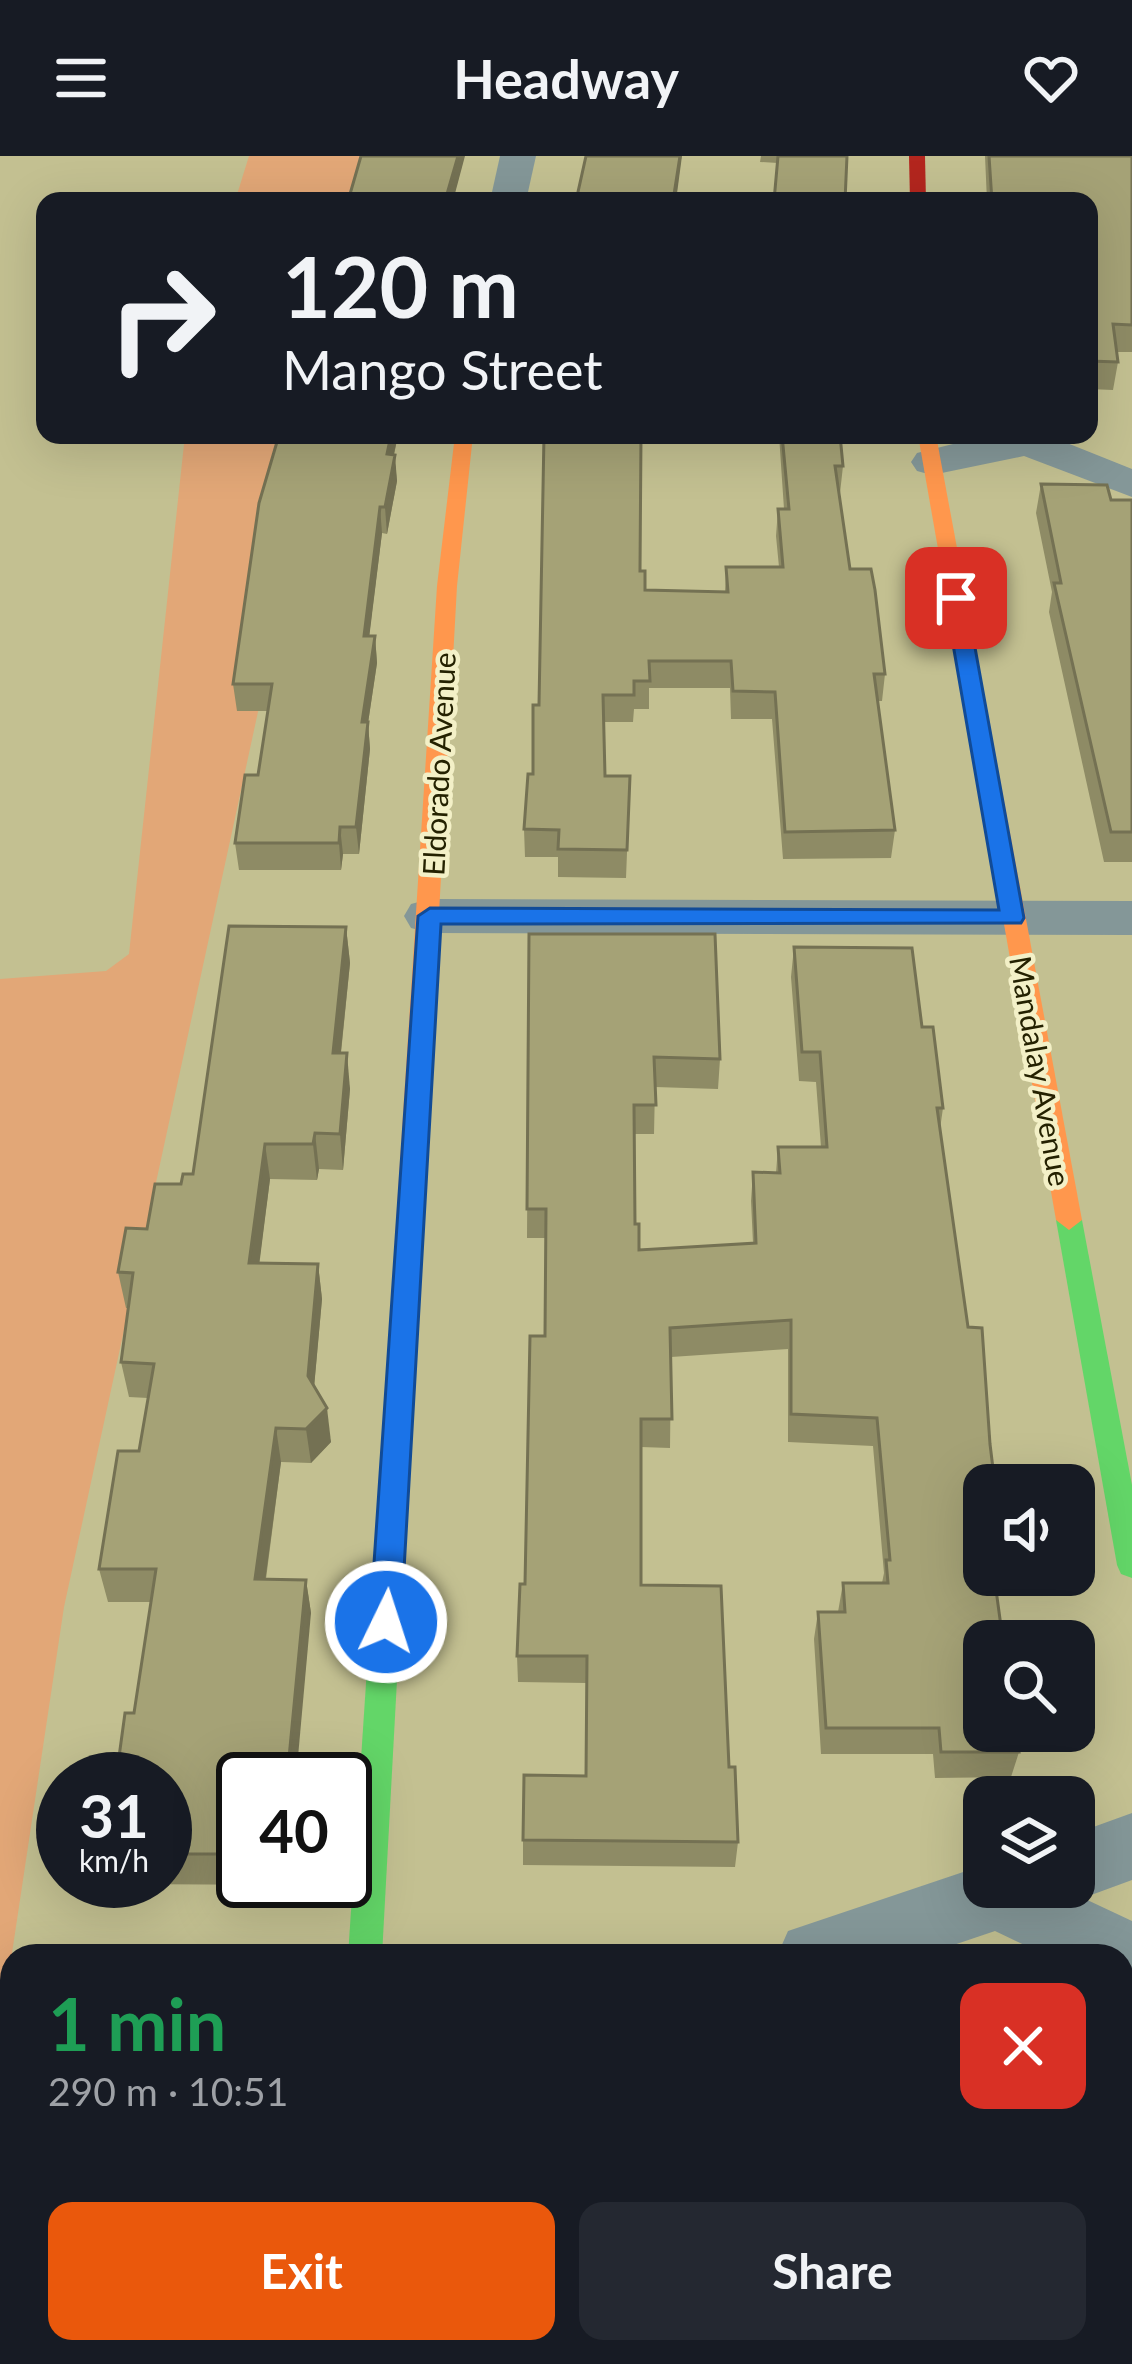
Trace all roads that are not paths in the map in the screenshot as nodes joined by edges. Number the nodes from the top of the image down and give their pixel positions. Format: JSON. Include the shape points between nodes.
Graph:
{"nodes":[{"id":1,"x":518,"y":156,"type":"edge"},
{"id":2,"x":917,"y":156,"type":"edge"},
{"id":3,"x":510,"y":192,"type":"edge"},
{"id":4,"x":918,"y":192,"type":"edge"},
{"id":5,"x":463,"y":444,"type":"edge"},
{"id":6,"x":965,"y":444,"type":"edge"},
{"id":7,"x":1035,"y":444,"type":"edge"},
{"id":8,"x":929,"y":448,"type":"edge"},
{"id":9,"x":1132,"y":484,"type":"edge"},
{"id":10,"x":430,"y":916,"type":"junction"},
{"id":11,"x":1012,"y":918,"type":"junction"},
{"id":12,"x":1132,"y":918,"type":"edge"},
{"id":13,"x":1132,"y":1565,"type":"edge"},
{"id":14,"x":1132,"y":1846,"type":"edge"},
{"id":15,"x":1095,"y":1860,"type":"edge"},
{"id":16,"x":963,"y":1907,"type":"edge"},
{"id":17,"x":1041,"y":1908,"type":"edge"},
{"id":18,"x":365,"y":1944,"type":"edge"},
{"id":19,"x":851,"y":1944,"type":"edge"},
{"id":20,"x":1105,"y":1944,"type":"edge"}],
"edges":[{"from":1,"to":3,"type":"street"},
{"from":2,"to":4,"type":"street"},
{"from":5,"to":10,"type":"street","name":"Eldorado Avenue","via":[[447,586]]},
{"from":6,"to":8,"type":"street"},
{"from":7,"to":9,"type":"street"},
{"from":8,"to":11,"type":"street","name":"Mandalay Avenue"},
{"from":10,"to":11,"type":"street"},
{"from":10,"to":18,"type":"street","name":"Eldorado Avenue"},
{"from":11,"to":12,"type":"street"},
{"from":11,"to":13,"type":"street","name":"Mandalay Avenue"},
{"from":14,"to":15,"type":"street"},
{"from":16,"to":19,"type":"street"},
{"from":17,"to":20,"type":"street"}]}
